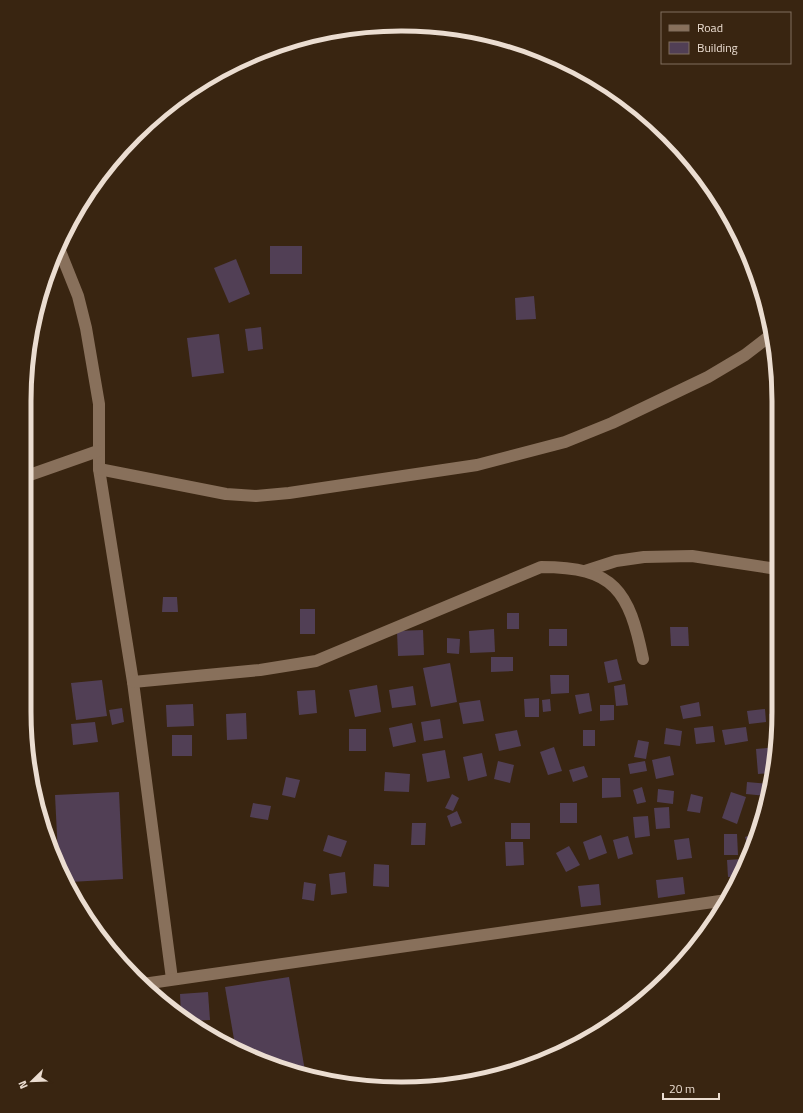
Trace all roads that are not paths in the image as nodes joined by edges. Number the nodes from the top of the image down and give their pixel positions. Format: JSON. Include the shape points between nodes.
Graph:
{"nodes":[{"id":1,"x":61,"y":255,"type":"edge"},
{"id":2,"x":767,"y":338,"type":"edge"},
{"id":3,"x":98,"y":451,"type":"junction"},
{"id":4,"x":99,"y":469,"type":"junction"},
{"id":5,"x":31,"y":475,"type":"edge"},
{"id":6,"x":772,"y":568,"type":"edge"},
{"id":7,"x":585,"y":571,"type":"junction"},
{"id":8,"x":643,"y":659,"type":"dead end"},
{"id":9,"x":133,"y":682,"type":"junction"},
{"id":10,"x":720,"y":901,"type":"edge"},
{"id":11,"x":172,"y":979,"type":"junction"},
{"id":12,"x":150,"y":983,"type":"edge"}],
"edges":[{"from":1,"to":3,"type":"street","via":[[78,296],[86,328],[99,404]]},
{"from":2,"to":4,"type":"street","via":[[708,377],[612,423],[565,442],[477,465],[256,496],[226,494]]},
{"from":3,"to":4,"type":"street"},
{"from":3,"to":5,"type":"street"},
{"from":4,"to":9,"type":"street"},
{"from":6,"to":7,"type":"street","via":[[692,556],[644,557],[616,561]]},
{"from":7,"to":8,"type":"street","via":[[601,577],[625,599],[637,628]]},
{"from":7,"to":9,"type":"street","via":[[553,567],[535,569],[316,661],[260,670]]},
{"from":9,"to":11,"type":"street"},
{"from":10,"to":11,"type":"street"},
{"from":11,"to":12,"type":"street"}]}
